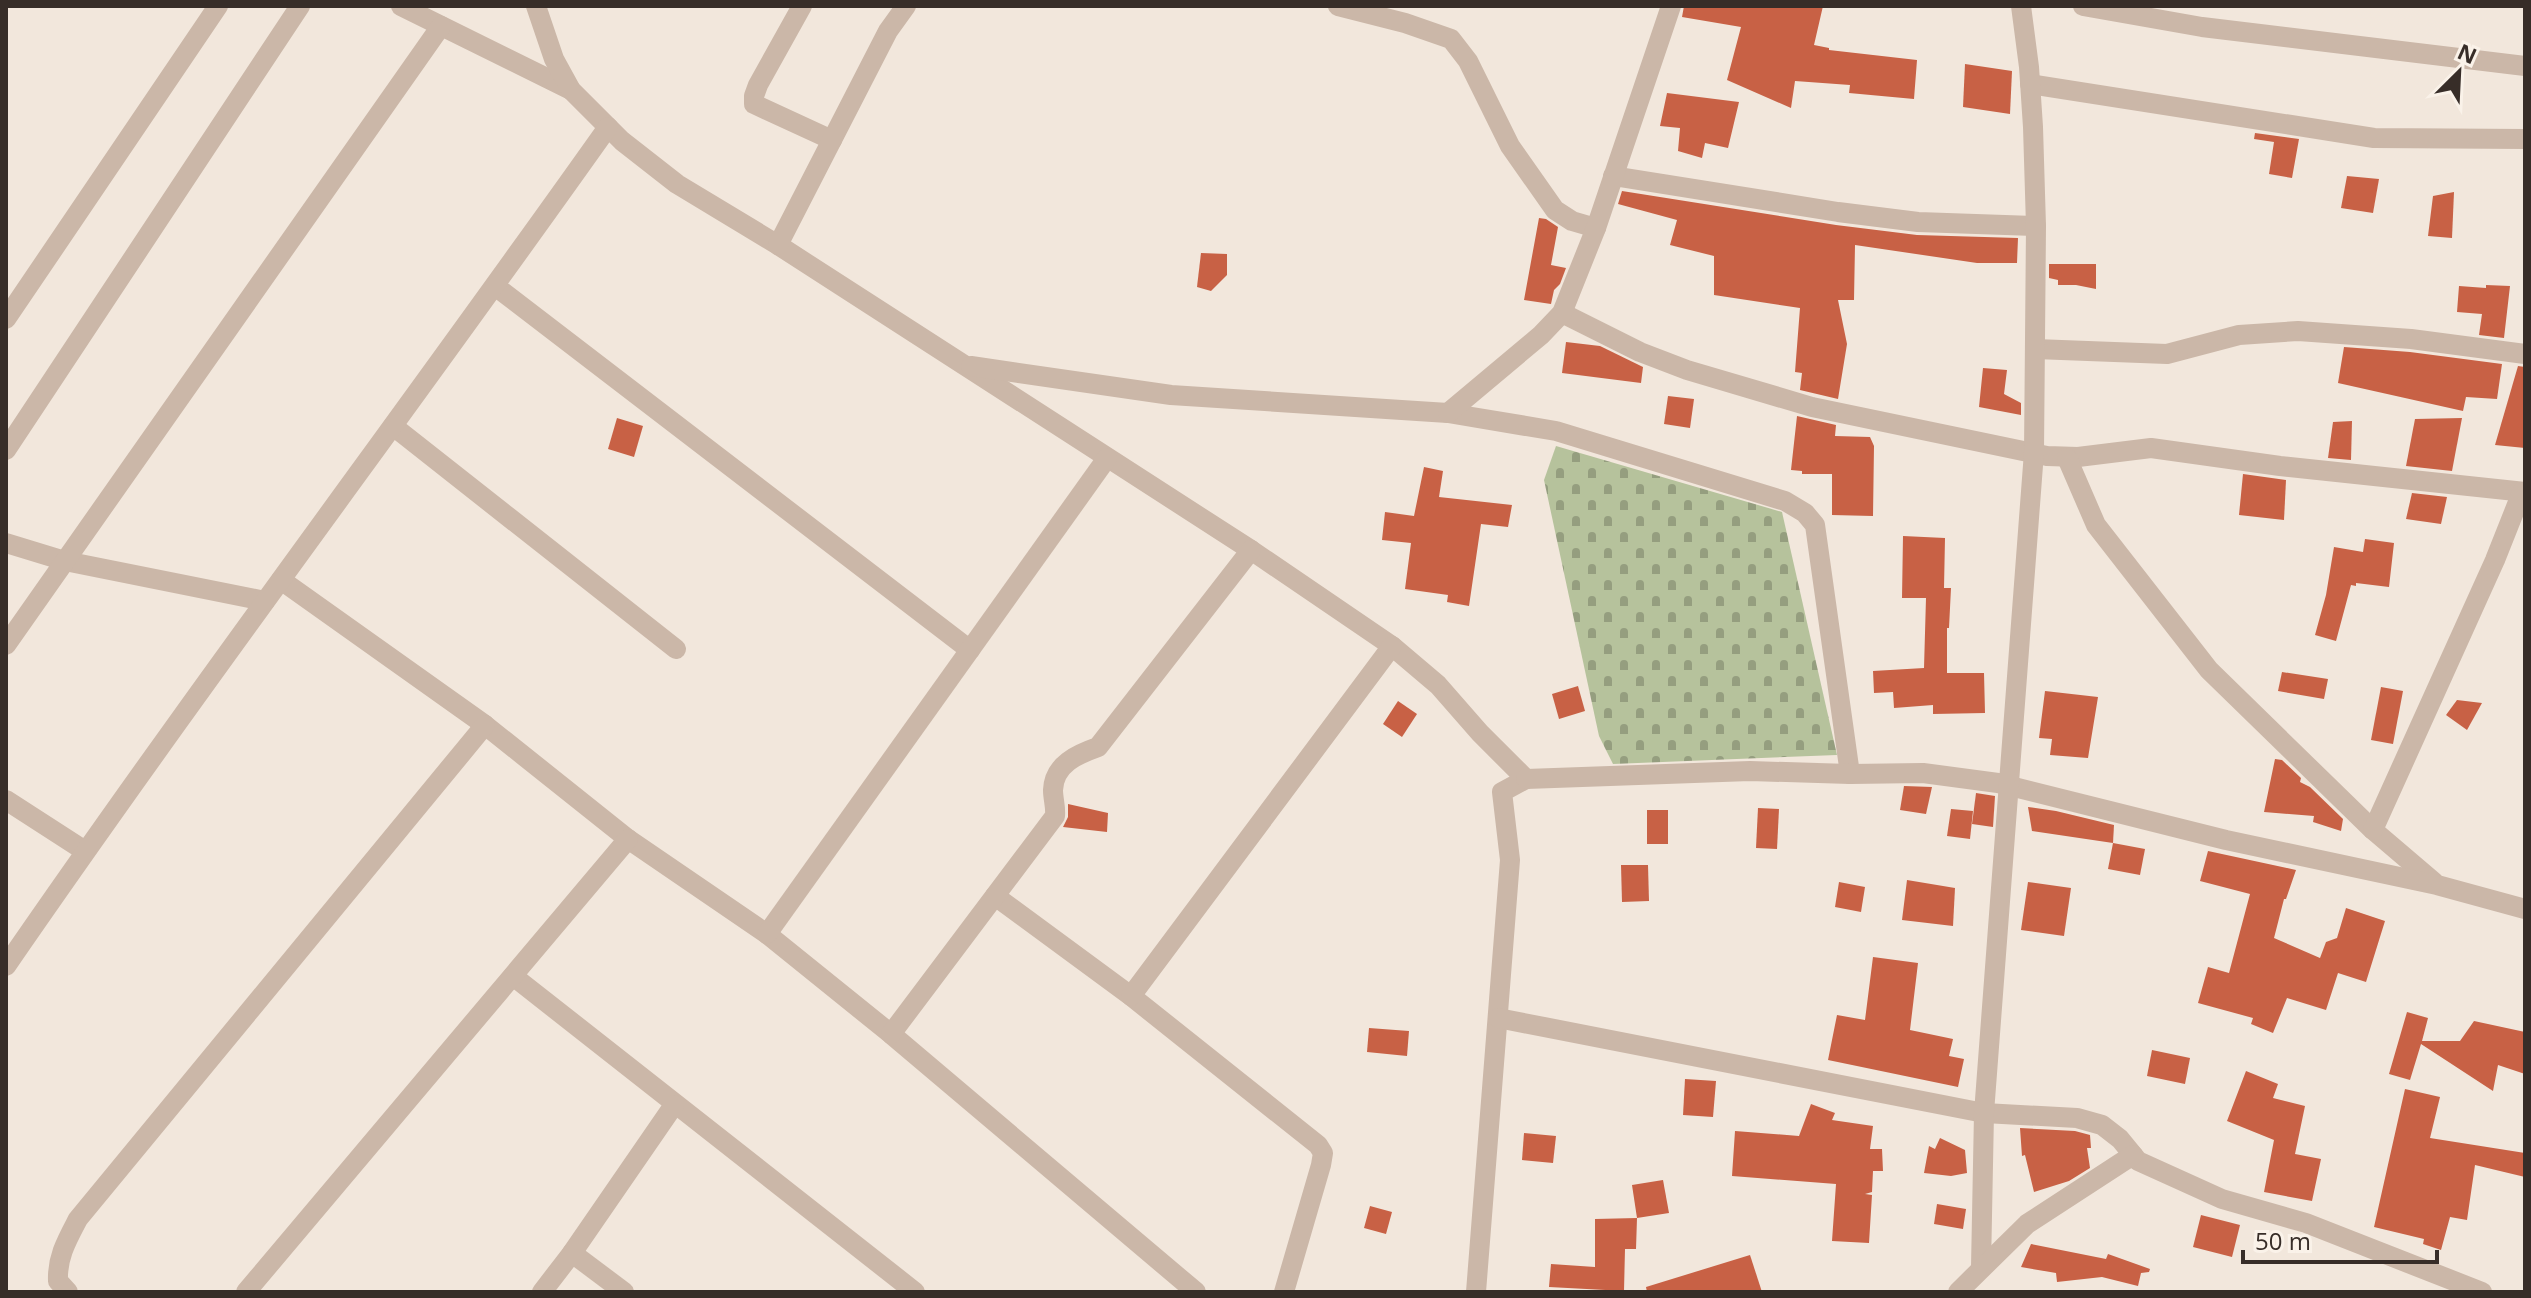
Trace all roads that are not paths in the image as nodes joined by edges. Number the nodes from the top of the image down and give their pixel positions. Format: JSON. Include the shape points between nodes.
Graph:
{"nodes":[{"id":1,"x":218,"y":6,"type":"edge"},
{"id":2,"x":300,"y":6,"type":"edge"},
{"id":3,"x":401,"y":6,"type":"edge"},
{"id":4,"x":536,"y":6,"type":"edge"},
{"id":5,"x":802,"y":6,"type":"edge"},
{"id":6,"x":906,"y":6,"type":"edge"},
{"id":7,"x":1338,"y":6,"type":"edge"},
{"id":8,"x":1671,"y":6,"type":"edge"},
{"id":9,"x":2021,"y":6,"type":"edge"},
{"id":10,"x":2083,"y":6,"type":"edge"},
{"id":11,"x":2194,"y":6,"type":"edge"},
{"id":12,"x":441,"y":26,"type":"junction"},
{"id":13,"x":2202,"y":27,"type":"junction"},
{"id":14,"x":2525,"y":66,"type":"edge"},
{"id":15,"x":2030,"y":84,"type":"junction"},
{"id":16,"x":571,"y":90,"type":"junction"},
{"id":17,"x":608,"y":127,"type":"junction"},
{"id":18,"x":2525,"y":139,"type":"edge"},
{"id":19,"x":832,"y":140,"type":"junction"},
{"id":20,"x":1613,"y":176,"type":"junction"},
{"id":21,"x":2036,"y":226,"type":"junction"},
{"id":22,"x":1596,"y":228,"type":"junction"},
{"id":23,"x":778,"y":245,"type":"junction"},
{"id":24,"x":495,"y":286,"type":"junction"},
{"id":25,"x":1562,"y":313,"type":"junction"},
{"id":26,"x":6,"y":319,"type":"edge"},
{"id":27,"x":2035,"y":349,"type":"junction"},
{"id":28,"x":2525,"y":354,"type":"edge"},
{"id":29,"x":963,"y":365,"type":"junction"},
{"id":30,"x":1448,"y":413,"type":"junction"},
{"id":31,"x":393,"y":426,"type":"junction"},
{"id":32,"x":6,"y":450,"type":"edge"},
{"id":33,"x":2034,"y":452,"type":"junction"},
{"id":34,"x":1107,"y":458,"type":"junction"},
{"id":35,"x":2067,"y":458,"type":"junction"},
{"id":36,"x":2524,"y":492,"type":"edge"},
{"id":37,"x":6,"y":543,"type":"edge"},
{"id":38,"x":1251,"y":550,"type":"junction"},
{"id":39,"x":65,"y":561,"type":"junction"},
{"id":40,"x":281,"y":580,"type":"junction"},
{"id":41,"x":265,"y":601,"type":"junction"},
{"id":42,"x":6,"y":645,"type":"edge"},
{"id":43,"x":1392,"y":646,"type":"junction"},
{"id":44,"x":676,"y":649,"type":"dead end"},
{"id":45,"x":970,"y":650,"type":"junction"},
{"id":46,"x":485,"y":725,"type":"junction"},
{"id":47,"x":1850,"y":774,"type":"junction"},
{"id":48,"x":1526,"y":779,"type":"junction"},
{"id":49,"x":2010,"y":787,"type":"junction"},
{"id":50,"x":6,"y":800,"type":"edge"},
{"id":51,"x":2373,"y":830,"type":"junction"},
{"id":52,"x":628,"y":839,"type":"junction"},
{"id":53,"x":85,"y":851,"type":"junction"},
{"id":54,"x":2437,"y":885,"type":"junction"},
{"id":55,"x":995,"y":896,"type":"junction"},
{"id":56,"x":2525,"y":909,"type":"edge"},
{"id":57,"x":767,"y":934,"type":"junction"},
{"id":58,"x":6,"y":966,"type":"edge"},
{"id":59,"x":513,"y":976,"type":"junction"},
{"id":60,"x":1131,"y":996,"type":"junction"},
{"id":61,"x":1498,"y":1018,"type":"junction"},
{"id":62,"x":891,"y":1034,"type":"junction"},
{"id":63,"x":674,"y":1105,"type":"junction"},
{"id":64,"x":1984,"y":1113,"type":"junction"},
{"id":65,"x":2133,"y":1155,"type":"junction"},
{"id":66,"x":572,"y":1253,"type":"junction"},
{"id":67,"x":1981,"y":1267,"type":"junction"},
{"id":68,"x":68,"y":1292,"type":"edge"},
{"id":69,"x":246,"y":1292,"type":"edge"},
{"id":70,"x":542,"y":1292,"type":"edge"},
{"id":71,"x":624,"y":1292,"type":"edge"},
{"id":72,"x":915,"y":1292,"type":"edge"},
{"id":73,"x":1196,"y":1292,"type":"edge"},
{"id":74,"x":1284,"y":1292,"type":"edge"},
{"id":75,"x":1476,"y":1292,"type":"edge"},
{"id":76,"x":1958,"y":1292,"type":"edge"},
{"id":77,"x":2482,"y":1292,"type":"edge"}],
"edges":[{"from":1,"to":26,"type":"street"},
{"from":2,"to":32,"type":"street"},
{"from":3,"to":12,"type":"street"},
{"from":4,"to":16,"type":"street"},
{"from":5,"to":19,"type":"street","via":[[758,85],[754,104]]},
{"from":6,"to":19,"type":"street"},
{"from":7,"to":22,"type":"street","via":[[1451,39],[1468,61],[1510,146],[1555,210]]},
{"from":8,"to":20,"type":"street"},
{"from":9,"to":15,"type":"street"},
{"from":10,"to":13,"type":"street"},
{"from":11,"to":13,"type":"street"},
{"from":12,"to":16,"type":"street"},
{"from":12,"to":39,"type":"street"},
{"from":13,"to":14,"type":"street"},
{"from":15,"to":18,"type":"street","via":[[2374,138]]},
{"from":15,"to":21,"type":"street"},
{"from":16,"to":17,"type":"street"},
{"from":17,"to":23,"type":"street","via":[[677,184]]},
{"from":17,"to":24,"type":"street"},
{"from":19,"to":23,"type":"street"},
{"from":20,"to":21,"type":"street","via":[[1918,222]]},
{"from":20,"to":22,"type":"street"},
{"from":21,"to":27,"type":"street"},
{"from":22,"to":25,"type":"street"},
{"from":23,"to":29,"type":"street"},
{"from":24,"to":31,"type":"street"},
{"from":24,"to":45,"type":"street"},
{"from":25,"to":30,"type":"street"},
{"from":25,"to":33,"type":"street","via":[[1651,357],[1784,399]]},
{"from":27,"to":28,"type":"street","via":[[2167,354],[2239,335],[2298,331]]},
{"from":27,"to":33,"type":"street"},
{"from":29,"to":30,"type":"street","via":[[1171,395]]},
{"from":29,"to":34,"type":"street"},
{"from":30,"to":47,"type":"street","via":[[1556,431],[1785,501],[1805,513],[1815,525]]},
{"from":31,"to":40,"type":"street"},
{"from":31,"to":44,"type":"street"},
{"from":33,"to":35,"type":"street"},
{"from":33,"to":49,"type":"street"},
{"from":34,"to":38,"type":"street"},
{"from":34,"to":45,"type":"street"},
{"from":35,"to":36,"type":"street","via":[[2151,448]]},
{"from":35,"to":51,"type":"street","via":[[2096,525],[2209,670]]},
{"from":36,"to":51,"type":"street"},
{"from":37,"to":39,"type":"street"},
{"from":38,"to":43,"type":"street"},
{"from":38,"to":55,"type":"street","via":[[1098,747],[1074,755],[1060,769],[1053,789],[1055,816]]},
{"from":39,"to":41,"type":"street"},
{"from":39,"to":42,"type":"street"},
{"from":40,"to":41,"type":"street"},
{"from":40,"to":46,"type":"street"},
{"from":41,"to":53,"type":"street"},
{"from":43,"to":48,"type":"street","via":[[1438,685]]},
{"from":43,"to":60,"type":"street"},
{"from":45,"to":57,"type":"street"},
{"from":46,"to":52,"type":"street"},
{"from":46,"to":68,"type":"street","via":[[78,1219],[57,1265],[58,1281]]},
{"from":47,"to":48,"type":"street","via":[[1750,771]]},
{"from":47,"to":49,"type":"street","via":[[1923,773]]},
{"from":48,"to":61,"type":"street","via":[[1502,792],[1510,860]]},
{"from":49,"to":54,"type":"street"},
{"from":49,"to":64,"type":"street"},
{"from":50,"to":53,"type":"street"},
{"from":51,"to":54,"type":"street"},
{"from":52,"to":57,"type":"street"},
{"from":52,"to":59,"type":"street"},
{"from":53,"to":58,"type":"street"},
{"from":54,"to":56,"type":"street"},
{"from":55,"to":60,"type":"street"},
{"from":55,"to":62,"type":"street"},
{"from":57,"to":62,"type":"street"},
{"from":59,"to":63,"type":"street"},
{"from":59,"to":69,"type":"street"},
{"from":60,"to":74,"type":"street","via":[[1323,1153]]},
{"from":61,"to":64,"type":"street"},
{"from":61,"to":75,"type":"street"},
{"from":62,"to":73,"type":"street"},
{"from":63,"to":66,"type":"street"},
{"from":63,"to":72,"type":"street"},
{"from":64,"to":65,"type":"street","via":[[2077,1118],[2102,1125]]},
{"from":64,"to":67,"type":"street"},
{"from":65,"to":67,"type":"street","via":[[2027,1224]]},
{"from":65,"to":77,"type":"street","via":[[2222,1199],[2306,1223]]},
{"from":66,"to":70,"type":"street"},
{"from":66,"to":71,"type":"street"},
{"from":67,"to":76,"type":"street"}]}
